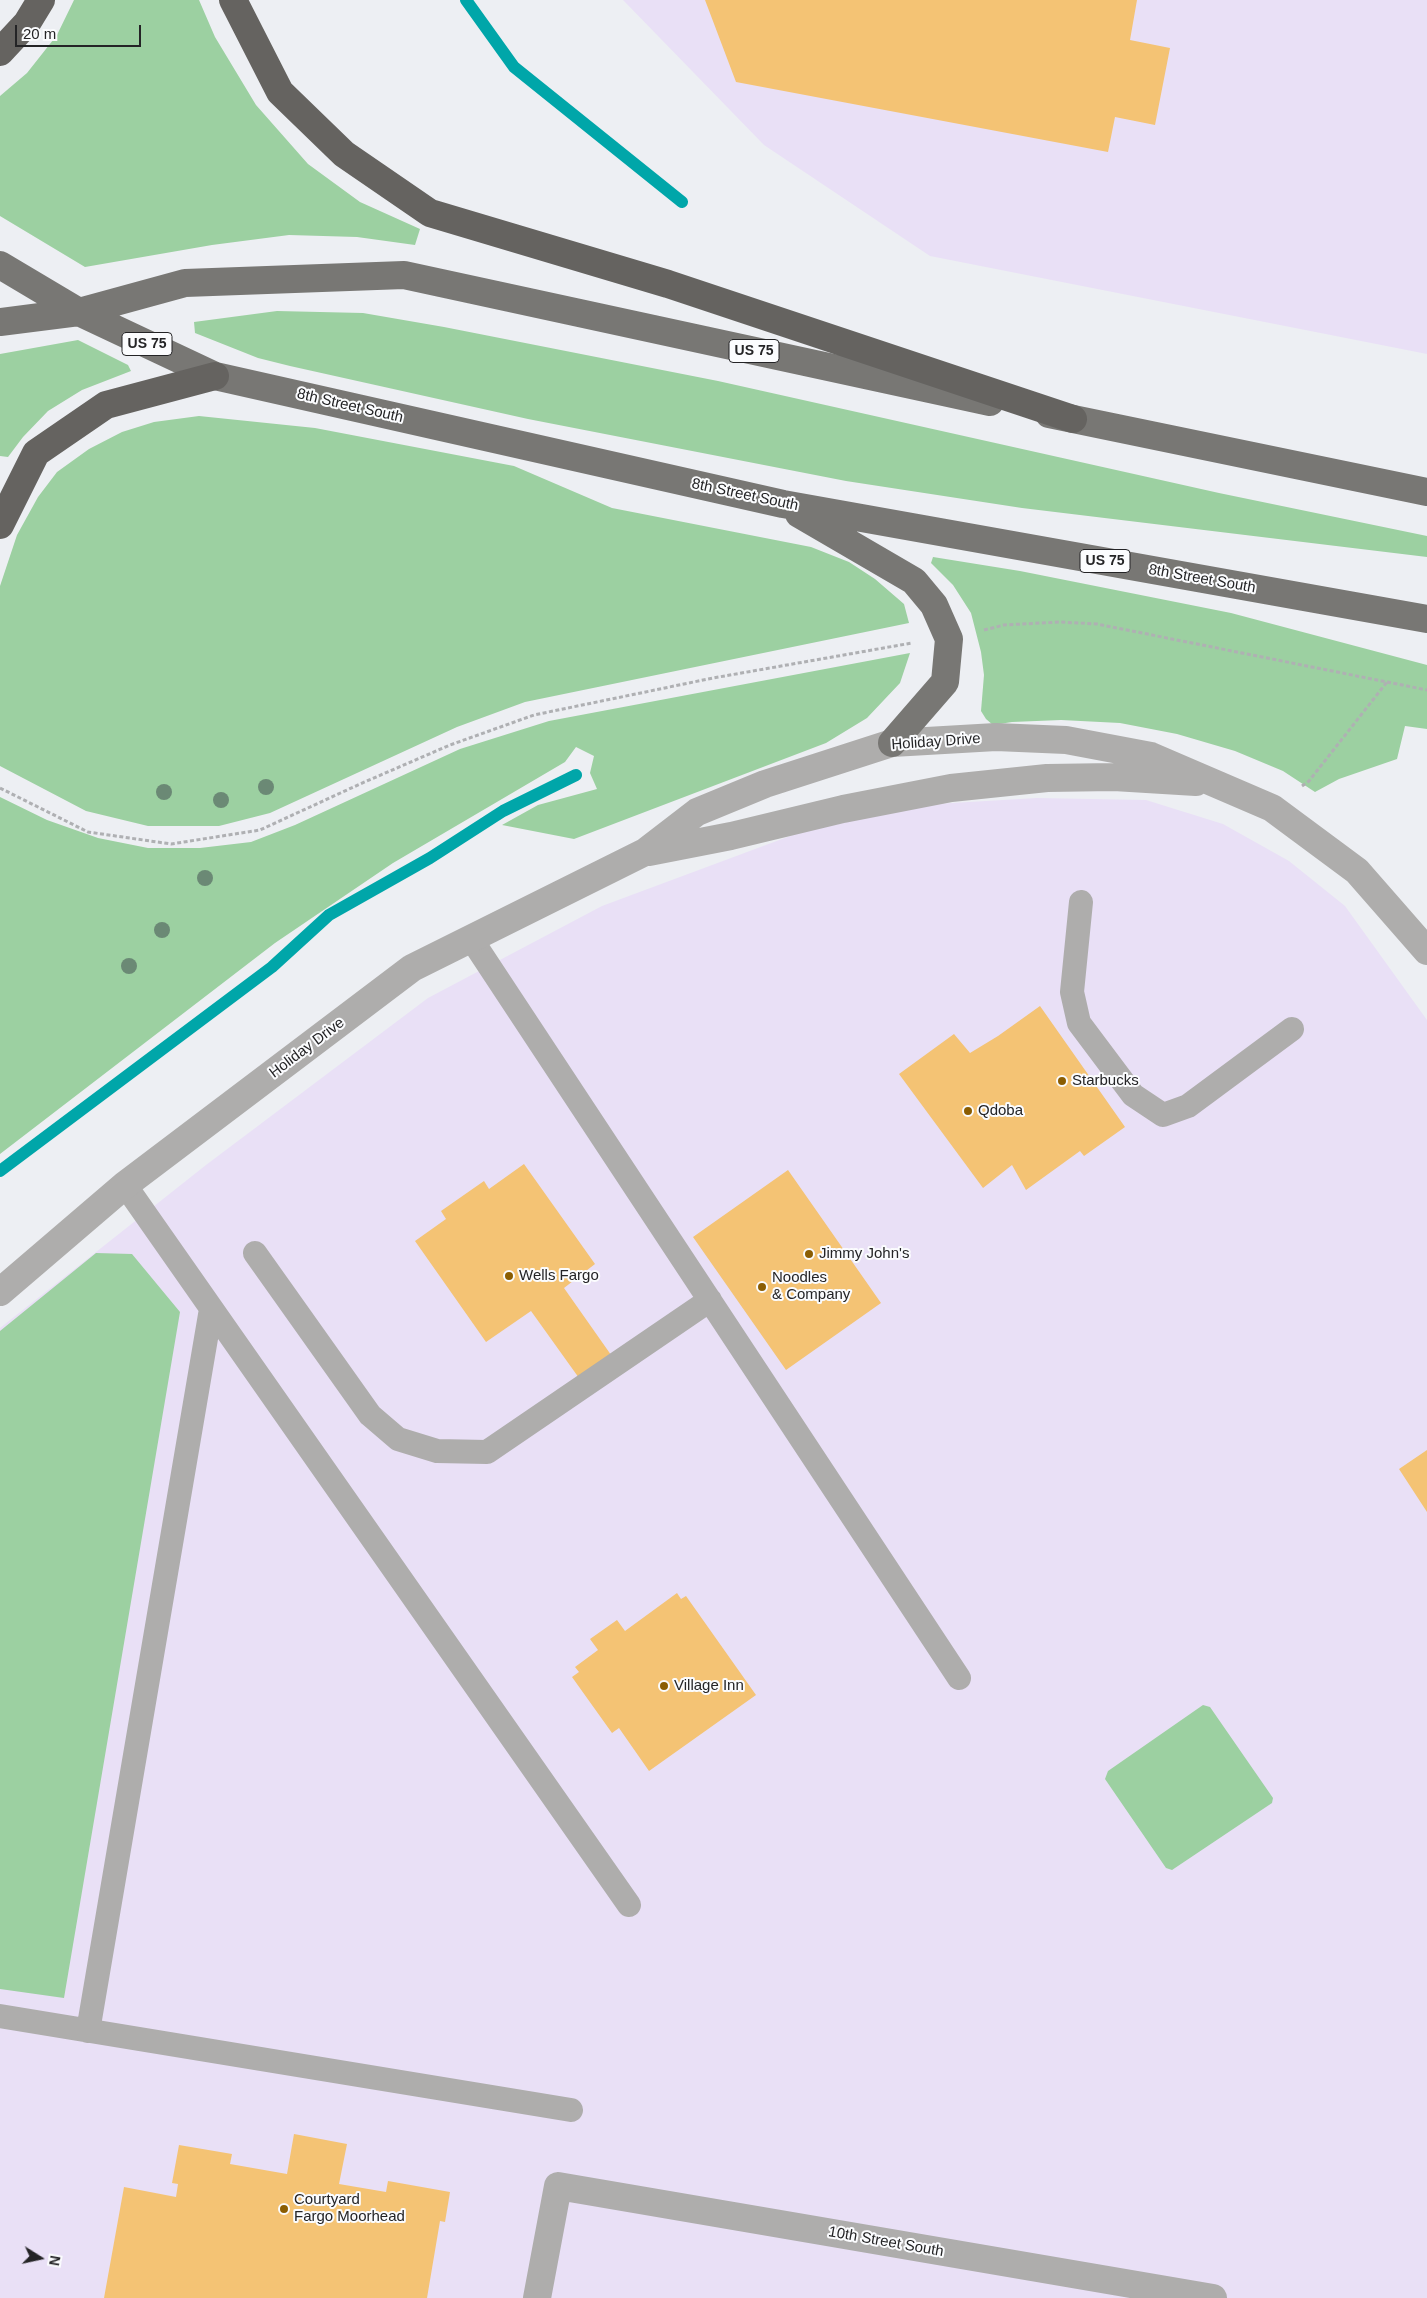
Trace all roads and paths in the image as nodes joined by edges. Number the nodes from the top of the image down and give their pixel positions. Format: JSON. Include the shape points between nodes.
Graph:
{"nodes":[{"id":1,"x":41,"y":0,"type":"edge"},
{"id":2,"x":233,"y":0,"type":"edge"},
{"id":3,"x":0,"y":52,"type":"edge"},
{"id":4,"x":0,"y":265,"type":"edge"},
{"id":5,"x":79,"y":312,"type":"junction"},
{"id":6,"x":0,"y":322,"type":"edge"},
{"id":7,"x":216,"y":376,"type":"junction"},
{"id":8,"x":1074,"y":419,"type":"junction"},
{"id":9,"x":1427,"y":492,"type":"edge"},
{"id":10,"x":783,"y":504,"type":"junction"},
{"id":11,"x":0,"y":525,"type":"edge"},
{"id":12,"x":1427,"y":619,"type":"edge"},
{"id":13,"x":949,"y":639,"type":"junction"},
{"id":14,"x":1387,"y":682,"type":"junction"},
{"id":15,"x":1427,"y":690,"type":"edge"},
{"id":16,"x":892,"y":743,"type":"junction"},
{"id":17,"x":1215,"y":783,"type":"junction"},
{"id":18,"x":0,"y":788,"type":"edge"},
{"id":19,"x":1272,"y":808,"type":"junction"},
{"id":20,"x":645,"y":852,"type":"junction"},
{"id":21,"x":1081,"y":902,"type":"dead end"},
{"id":22,"x":472,"y":940,"type":"junction"},
{"id":23,"x":1427,"y":951,"type":"edge"},
{"id":24,"x":1292,"y":1029,"type":"dead end"},
{"id":25,"x":125,"y":1185,"type":"junction"},
{"id":26,"x":255,"y":1253,"type":"dead end"},
{"id":27,"x":0,"y":1292,"type":"edge"},
{"id":28,"x":710,"y":1300,"type":"junction"},
{"id":29,"x":212,"y":1310,"type":"junction"},
{"id":30,"x":959,"y":1678,"type":"dead end"},
{"id":31,"x":629,"y":1905,"type":"dead end"},
{"id":32,"x":0,"y":2016,"type":"edge"},
{"id":33,"x":88,"y":2031,"type":"junction"},
{"id":34,"x":571,"y":2110,"type":"dead end"},
{"id":35,"x":537,"y":2298,"type":"edge"},
{"id":36,"x":1213,"y":2298,"type":"edge"}],
"edges":[{"from":1,"to":3,"type":"highway","via":[[27,23]]},
{"from":2,"to":8,"type":"highway","via":[[280,92],[344,154],[430,213],[668,284]]},
{"from":4,"to":5,"type":"main road","name":"8th Street South","number":"US 75"},
{"from":5,"to":6,"type":"main road","number":"US 75"},
{"from":5,"to":7,"type":"main road","name":"8th Street South","number":"US 75"},
{"from":5,"to":8,"type":"main road","number":"US 75","via":[[185,283],[404,276]]},
{"from":7,"to":10,"type":"main road","name":"8th Street South","number":"US 75"},
{"from":7,"to":11,"type":"highway","via":[[106,405],[36,453]]},
{"from":8,"to":9,"type":"main road","number":"US 75"},
{"from":10,"to":12,"type":"main road","name":"8th Street South","number":"US 75"},
{"from":10,"to":13,"type":"main road","via":[[914,581],[934,606]]},
{"from":13,"to":14,"type":"path","via":[[1004,625],[1097,624]]},
{"from":13,"to":16,"type":"main road","via":[[946,682]]},
{"from":13,"to":18,"type":"path","via":[[905,643],[713,678],[534,715],[450,745],[260,830],[171,844],[88,832]]},
{"from":14,"to":15,"type":"path"},
{"from":14,"to":19,"type":"path","via":[[1309,781]]},
{"from":16,"to":17,"type":"street","name":"Holiday Drive","via":[[996,737],[1066,740],[1151,756]]},
{"from":16,"to":20,"type":"street","name":"Holiday Drive","via":[[765,784],[697,812]]},
{"from":17,"to":19,"type":"street","name":"Holiday Drive"},
{"from":17,"to":20,"type":"street","name":"Holiday Drive","via":[[1114,777],[1047,778],[951,788]]},
{"from":19,"to":23,"type":"street","name":"Holiday Drive","via":[[1357,871]]},
{"from":20,"to":22,"type":"street","name":"Holiday Drive"},
{"from":21,"to":24,"type":"lane","via":[[1072,992],[1079,1022],[1133,1095],[1163,1114],[1188,1106]]},
{"from":22,"to":25,"type":"street","name":"Holiday Drive","via":[[412,968]]},
{"from":22,"to":28,"type":"lane"},
{"from":25,"to":27,"type":"street","name":"Holiday Drive"},
{"from":25,"to":29,"type":"lane"},
{"from":26,"to":28,"type":"lane","via":[[370,1415],[398,1439],[437,1451],[487,1452]]},
{"from":28,"to":30,"type":"lane"},
{"from":29,"to":31,"type":"lane"},
{"from":29,"to":33,"type":"lane"},
{"from":32,"to":33,"type":"lane"},
{"from":33,"to":34,"type":"lane"},
{"from":35,"to":36,"type":"street","name":"10th Street South","via":[[558,2186]]}]}
